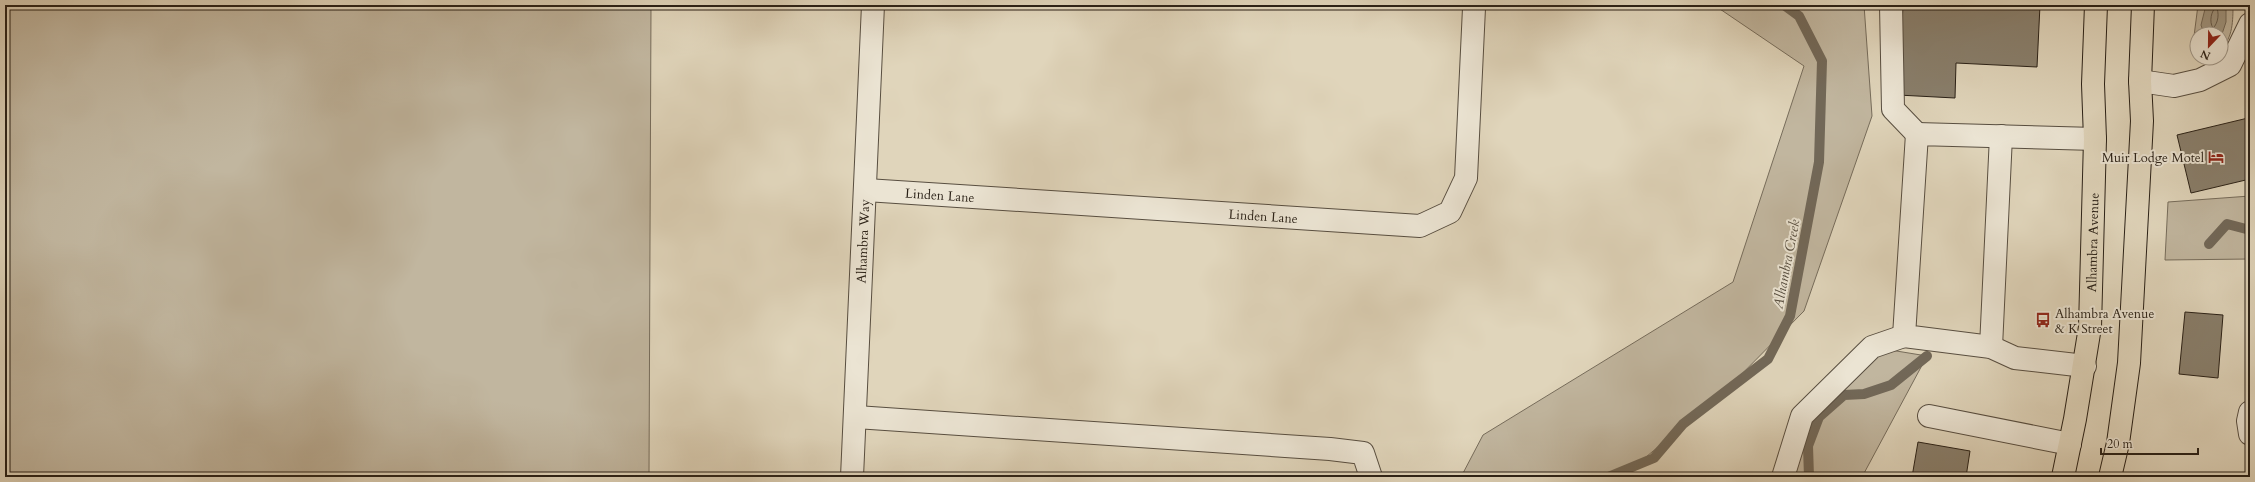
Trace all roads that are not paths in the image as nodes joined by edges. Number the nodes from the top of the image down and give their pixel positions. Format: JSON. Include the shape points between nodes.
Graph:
{"nodes":[{"id":1,"x":873,"y":5,"type":"edge"},
{"id":2,"x":1892,"y":5,"type":"edge"},
{"id":3,"x":2096,"y":5,"type":"edge"},
{"id":4,"x":2143,"y":5,"type":"edge"},
{"id":5,"x":1474,"y":8,"type":"dead end"},
{"id":6,"x":2250,"y":24,"type":"edge"},
{"id":7,"x":2140,"y":81,"type":"junction"},
{"id":8,"x":1917,"y":134,"type":"junction"},
{"id":9,"x":2001,"y":136,"type":"junction"},
{"id":10,"x":2095,"y":139,"type":"junction"},
{"id":11,"x":866,"y":190,"type":"junction"},
{"id":12,"x":1904,"y":336,"type":"junction"},
{"id":13,"x":1991,"y":347,"type":"junction"},
{"id":14,"x":2085,"y":366,"type":"junction"},
{"id":15,"x":2250,"y":412,"type":"edge"},
{"id":16,"x":1929,"y":416,"type":"dead end"},
{"id":17,"x":856,"y":417,"type":"junction"},
{"id":18,"x":2250,"y":434,"type":"edge"},
{"id":19,"x":2070,"y":444,"type":"junction"},
{"id":20,"x":852,"y":477,"type":"edge"},
{"id":21,"x":1371,"y":477,"type":"edge"},
{"id":22,"x":1783,"y":477,"type":"edge"},
{"id":23,"x":2063,"y":477,"type":"edge"},
{"id":24,"x":2110,"y":477,"type":"edge"}],
"edges":[{"from":1,"to":11,"type":"street","name":"Alhambra Way"},
{"from":2,"to":8,"type":"street","via":[[1893,110]]},
{"from":3,"to":10,"type":"main road","name":"Alhambra Avenue","via":[[2093,84]]},
{"from":4,"to":7,"type":"main road"},
{"from":5,"to":11,"type":"street","name":"Linden Lane","via":[[1466,178],[1450,212],[1420,226]]},
{"from":6,"to":7,"type":"street","via":[[2230,65],[2200,80],[2174,86]]},
{"from":7,"to":24,"type":"main road","via":[[2142,121],[2129,363],[2118,443]]},
{"from":8,"to":9,"type":"street"},
{"from":8,"to":12,"type":"street"},
{"from":9,"to":10,"type":"street"},
{"from":9,"to":13,"type":"street"},
{"from":10,"to":14,"type":"main road","name":"Alhambra Avenue","via":[[2090,327]]},
{"from":11,"to":17,"type":"street","name":"Alhambra Way"},
{"from":12,"to":13,"type":"street"},
{"from":12,"to":22,"type":"street","via":[[1872,347],[1802,416]]},
{"from":13,"to":14,"type":"street","via":[[2014,358]]},
{"from":14,"to":19,"type":"main road","name":"Alhambra Avenue"},
{"from":15,"to":18,"type":"street"},
{"from":16,"to":19,"type":"street"},
{"from":17,"to":20,"type":"street","name":"Alhambra Way"},
{"from":17,"to":21,"type":"street","via":[[1330,449],[1363,453]]},
{"from":19,"to":23,"type":"main road","name":"Alhambra Avenue"}]}
